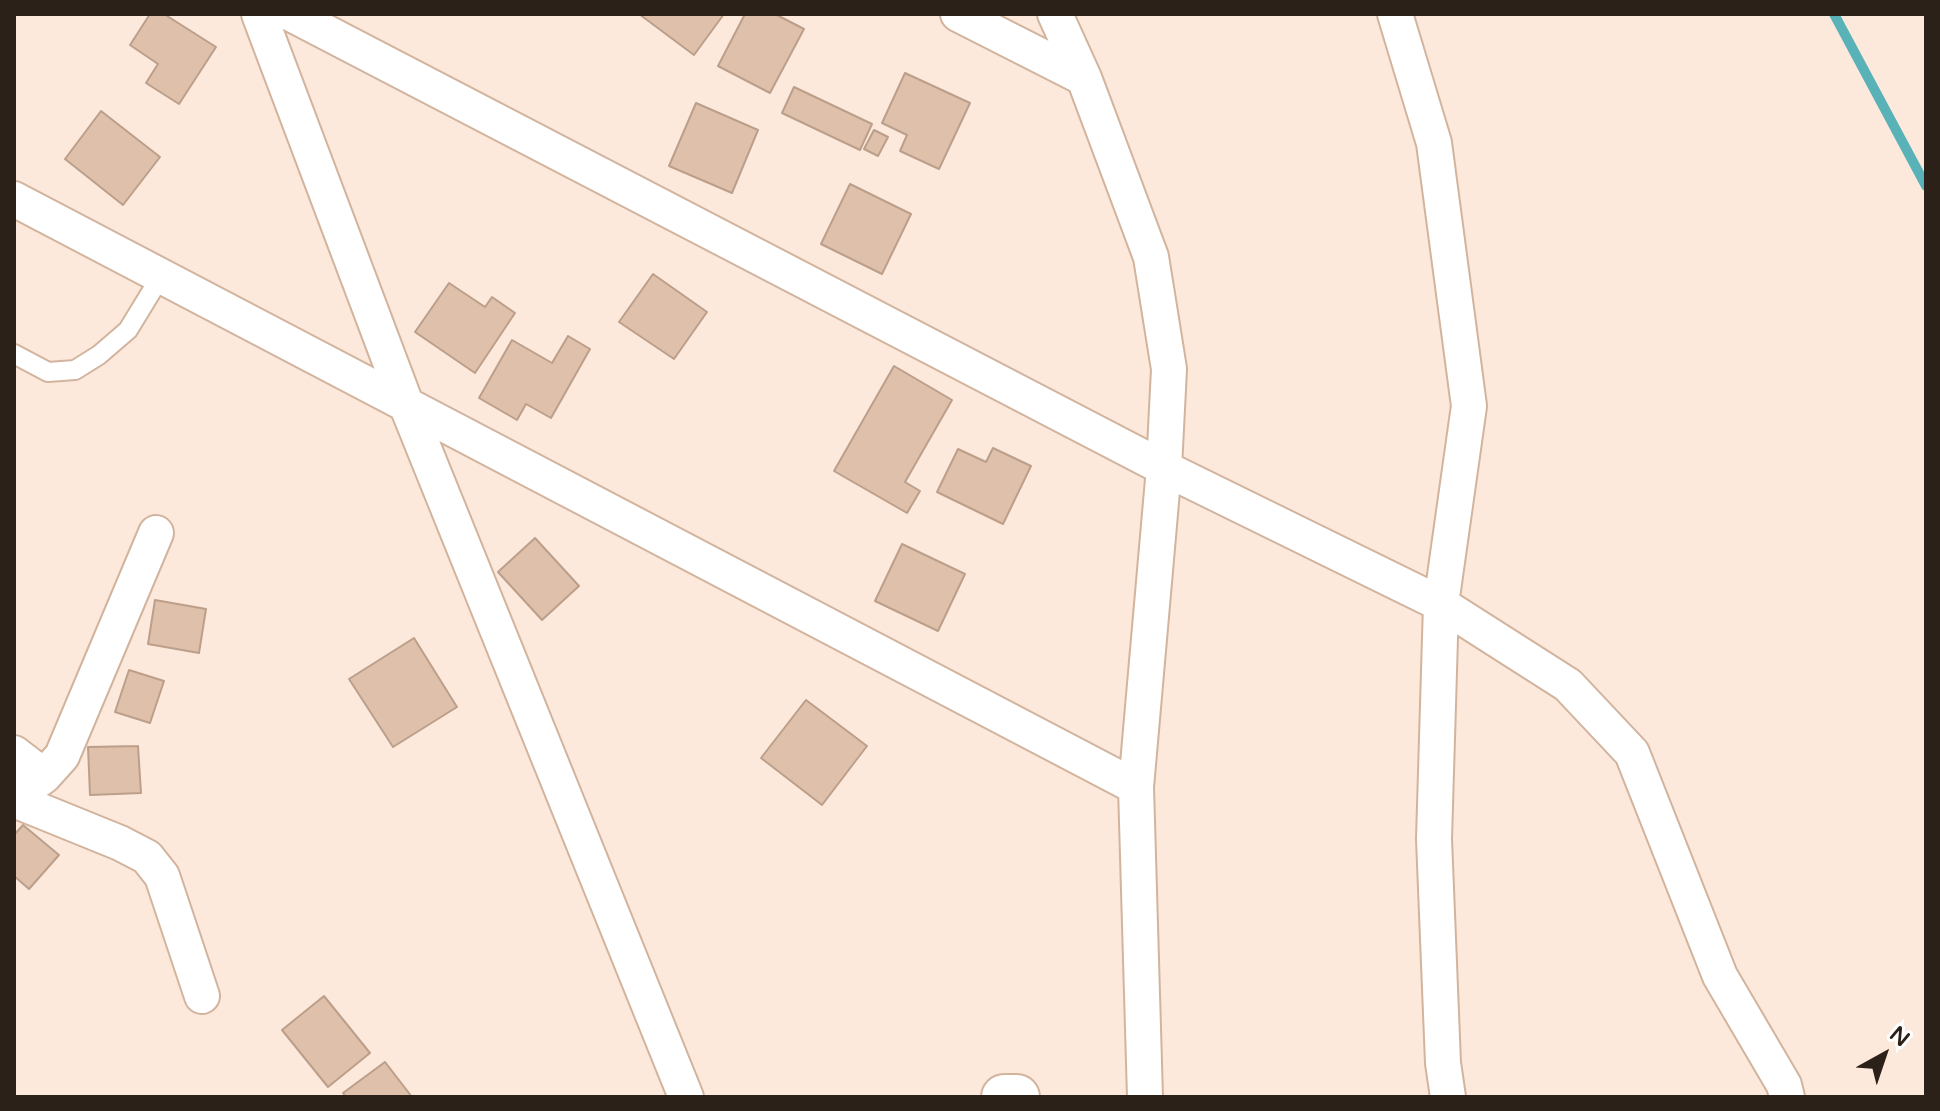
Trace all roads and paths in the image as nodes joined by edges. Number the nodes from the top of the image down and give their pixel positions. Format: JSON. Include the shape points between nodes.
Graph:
{"nodes":[{"id":1,"x":259,"y":14,"type":"edge"},
{"id":2,"x":291,"y":14,"type":"edge"},
{"id":3,"x":958,"y":14,"type":"edge"},
{"id":4,"x":1055,"y":14,"type":"edge"},
{"id":5,"x":1395,"y":14,"type":"edge"},
{"id":6,"x":1084,"y":78,"type":"junction"},
{"id":7,"x":14,"y":199,"type":"edge"},
{"id":8,"x":161,"y":276,"type":"junction"},
{"id":9,"x":14,"y":354,"type":"edge"},
{"id":10,"x":406,"y":404,"type":"junction"},
{"id":11,"x":1164,"y":468,"type":"junction"},
{"id":12,"x":156,"y":533,"type":"dead end"},
{"id":13,"x":1441,"y":604,"type":"junction"},
{"id":14,"x":14,"y":753,"type":"edge"},
{"id":15,"x":44,"y":776,"type":"junction"},
{"id":16,"x":1136,"y":787,"type":"junction"},
{"id":17,"x":14,"y":798,"type":"edge"},
{"id":18,"x":202,"y":996,"type":"dead end"},
{"id":19,"x":686,"y":1097,"type":"edge"},
{"id":20,"x":1004,"y":1097,"type":"edge"},
{"id":21,"x":1017,"y":1097,"type":"edge"},
{"id":22,"x":1145,"y":1097,"type":"edge"},
{"id":23,"x":1448,"y":1097,"type":"edge"},
{"id":24,"x":1787,"y":1097,"type":"edge"}],
"edges":[{"from":1,"to":10,"type":"street"},
{"from":2,"to":11,"type":"street"},
{"from":3,"to":6,"type":"street"},
{"from":4,"to":6,"type":"street"},
{"from":5,"to":13,"type":"street","via":[[1434,143],[1469,406]]},
{"from":6,"to":11,"type":"street","via":[[1151,257],[1169,369]]},
{"from":7,"to":8,"type":"street"},
{"from":8,"to":9,"type":"lane","via":[[128,330],[75,370],[48,372]]},
{"from":8,"to":10,"type":"street"},
{"from":10,"to":16,"type":"street"},
{"from":10,"to":19,"type":"street"},
{"from":11,"to":13,"type":"street"},
{"from":11,"to":16,"type":"street"},
{"from":12,"to":15,"type":"street","via":[[62,756]]},
{"from":13,"to":23,"type":"street","via":[[1434,839]]},
{"from":13,"to":24,"type":"street","via":[[1568,685],[1632,753],[1720,976]]},
{"from":14,"to":15,"type":"street"},
{"from":15,"to":17,"type":"street"},
{"from":16,"to":22,"type":"street"},
{"from":17,"to":18,"type":"street","via":[[147,857],[162,876]]},
{"from":20,"to":21,"type":"main road"}]}
